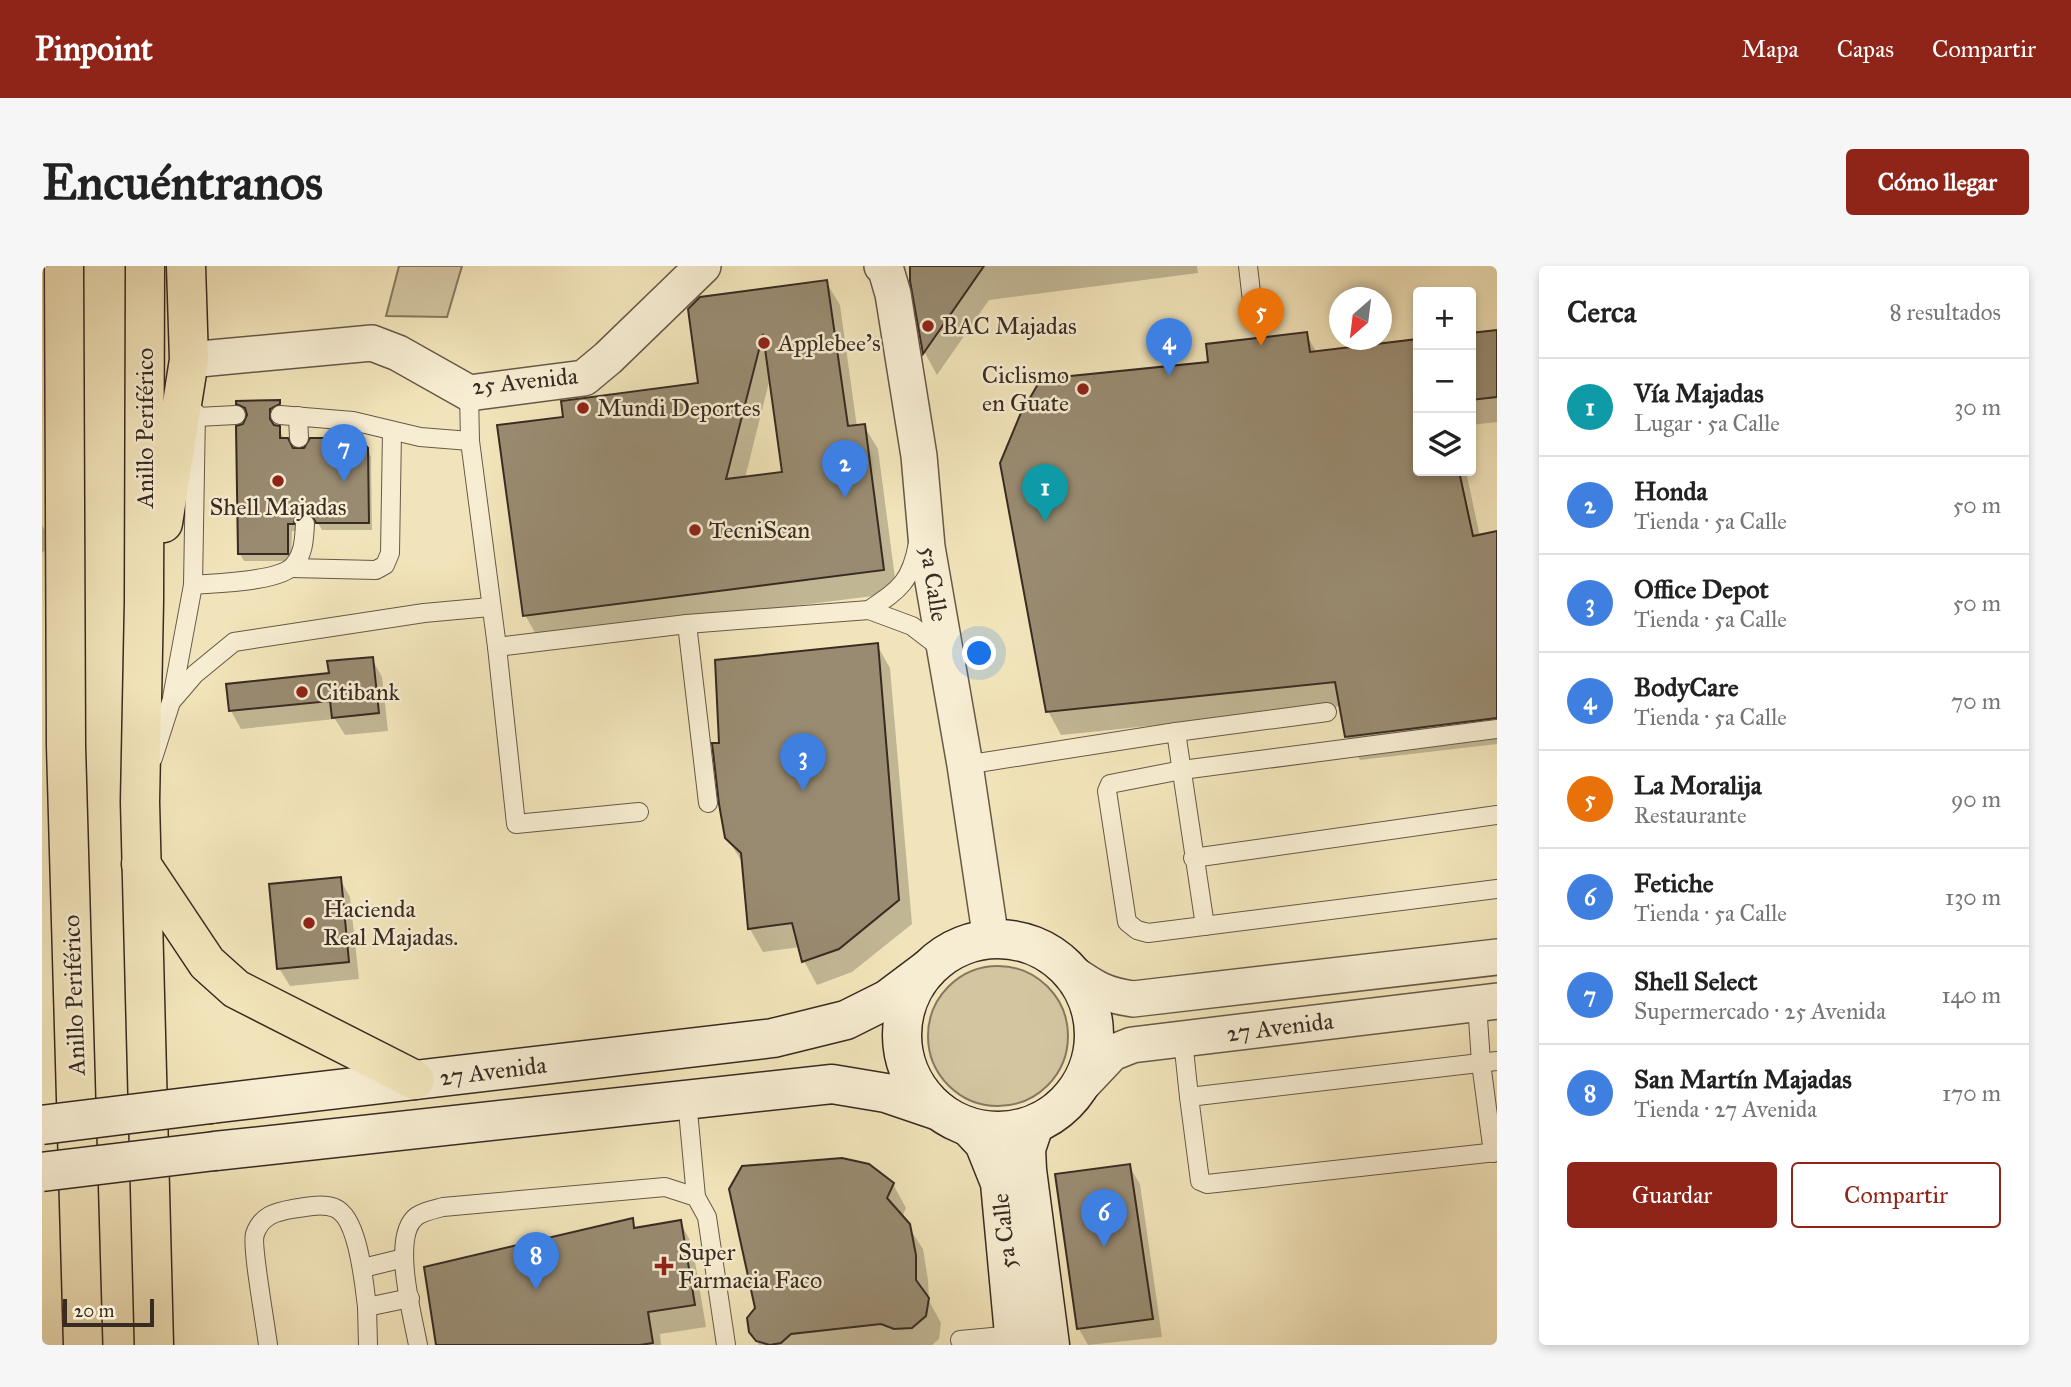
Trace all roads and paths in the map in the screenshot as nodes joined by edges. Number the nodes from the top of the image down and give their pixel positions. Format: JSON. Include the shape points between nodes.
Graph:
{"nodes":[{"id":1,"x":145,"y":266,"type":"edge"},
{"id":2,"x":186,"y":266,"type":"edge"},
{"id":3,"x":703,"y":266,"type":"edge"},
{"id":4,"x":1248,"y":266,"type":"edge"},
{"id":5,"x":885,"y":267,"type":"edge"},
{"id":6,"x":58,"y":291,"type":"edge"},
{"id":7,"x":1252,"y":300,"type":"dead end"},
{"id":8,"x":189,"y":360,"type":"junction"},
{"id":9,"x":469,"y":393,"type":"junction"},
{"id":10,"x":55,"y":414,"type":"edge"},
{"id":11,"x":236,"y":415,"type":"dead end"},
{"id":12,"x":197,"y":417,"type":"junction"},
{"id":13,"x":392,"y":432,"type":"junction"},
{"id":14,"x":299,"y":438,"type":"dead end"},
{"id":15,"x":470,"y":441,"type":"junction"},
{"id":16,"x":924,"y":509,"type":"junction"},
{"id":17,"x":305,"y":524,"type":"dead end"},
{"id":18,"x":65,"y":561,"type":"junction"},
{"id":19,"x":292,"y":568,"type":"junction"},
{"id":20,"x":144,"y":581,"type":"junction"},
{"id":21,"x":193,"y":585,"type":"junction"},
{"id":22,"x":42,"y":604,"type":"edge"},
{"id":23,"x":490,"y":607,"type":"junction"},
{"id":24,"x":869,"y":610,"type":"junction"},
{"id":25,"x":687,"y":624,"type":"junction"},
{"id":26,"x":497,"y":647,"type":"junction"},
{"id":27,"x":944,"y":651,"type":"junction"},
{"id":28,"x":171,"y":702,"type":"junction"},
{"id":29,"x":1327,"y":712,"type":"dead end"},
{"id":30,"x":1497,"y":729,"type":"edge"},
{"id":31,"x":1176,"y":732,"type":"junction"},
{"id":32,"x":965,"y":765,"type":"junction"},
{"id":33,"x":1182,"y":770,"type":"junction"},
{"id":34,"x":140,"y":802,"type":"junction"},
{"id":35,"x":708,"y":803,"type":"dead end"},
{"id":36,"x":639,"y":812,"type":"dead end"},
{"id":37,"x":1497,"y":815,"type":"edge"},
{"id":38,"x":1193,"y":858,"type":"junction"},
{"id":39,"x":141,"y":864,"type":"junction"},
{"id":40,"x":1497,"y":889,"type":"edge"},
{"id":41,"x":1205,"y":926,"type":"junction"},
{"id":42,"x":991,"y":940,"type":"junction"},
{"id":43,"x":1497,"y":957,"type":"edge"},
{"id":44,"x":928,"y":969,"type":"junction"},
{"id":45,"x":1071,"y":972,"type":"junction"},
{"id":46,"x":1487,"y":1002,"type":"edge"},
{"id":47,"x":1183,"y":1040,"type":"junction"},
{"id":48,"x":1489,"y":1062,"type":"edge"},
{"id":49,"x":415,"y":1080,"type":"junction"},
{"id":50,"x":1079,"y":1088,"type":"junction"},
{"id":51,"x":1189,"y":1097,"type":"junction"},
{"id":52,"x":687,"y":1100,"type":"junction"},
{"id":53,"x":954,"y":1119,"type":"junction"},
{"id":54,"x":42,"y":1125,"type":"edge"},
{"id":55,"x":1034,"y":1125,"type":"junction"},
{"id":56,"x":1495,"y":1153,"type":"edge"},
{"id":57,"x":42,"y":1172,"type":"edge"},
{"id":58,"x":696,"y":1197,"type":"junction"},
{"id":59,"x":404,"y":1258,"type":"junction"},
{"id":60,"x":363,"y":1268,"type":"junction"},
{"id":61,"x":410,"y":1298,"type":"junction"},
{"id":62,"x":367,"y":1307,"type":"junction"},
{"id":63,"x":960,"y":1340,"type":"dead end"},
{"id":64,"x":1026,"y":1342,"type":"edge"},
{"id":65,"x":83,"y":1345,"type":"edge"},
{"id":66,"x":154,"y":1345,"type":"edge"},
{"id":67,"x":268,"y":1345,"type":"edge"},
{"id":68,"x":368,"y":1345,"type":"edge"},
{"id":69,"x":418,"y":1345,"type":"edge"},
{"id":70,"x":726,"y":1345,"type":"edge"}],
"edges":[{"from":1,"to":20,"type":"highway","name":"Anillo Periférico"},
{"from":2,"to":8,"type":"highway"},
{"from":3,"to":9,"type":"street","name":"25 Avenida","via":[[584,378]]},
{"from":4,"to":7,"type":"lane"},
{"from":5,"to":16,"type":"street","name":"5a Calle","via":[[915,429]]},
{"from":6,"to":10,"type":"highway","name":"Anillo Periférico"},
{"from":8,"to":9,"type":"street","name":"25 Avenida","via":[[372,343]]},
{"from":8,"to":12,"type":"lane"},
{"from":8,"to":20,"type":"highway","via":[[159,545]]},
{"from":9,"to":15,"type":"lane"},
{"from":10,"to":18,"type":"highway","name":"Anillo Periférico"},
{"from":11,"to":12,"type":"lane"},
{"from":12,"to":21,"type":"lane"},
{"from":13,"to":14,"type":"lane","via":[[353,421],[289,415]]},
{"from":13,"to":15,"type":"lane"},
{"from":13,"to":19,"type":"lane","via":[[390,553],[385,565],[376,570]]},
{"from":15,"to":23,"type":"lane"},
{"from":16,"to":24,"type":"lane","via":[[911,571],[898,590]]},
{"from":16,"to":27,"type":"street","name":"5a Calle"},
{"from":17,"to":19,"type":"lane","via":[[303,548]]},
{"from":18,"to":22,"type":"highway"},
{"from":18,"to":65,"type":"highway","name":"Anillo Periférico"},
{"from":19,"to":21,"type":"lane","via":[[266,579]]},
{"from":20,"to":34,"type":"highway","name":"Anillo Periférico"},
{"from":21,"to":28,"type":"lane"},
{"from":23,"to":26,"type":"lane"},
{"from":23,"to":28,"type":"lane","via":[[234,642],[195,674]]},
{"from":24,"to":25,"type":"lane"},
{"from":24,"to":27,"type":"lane","via":[[912,626]]},
{"from":25,"to":26,"type":"lane"},
{"from":25,"to":35,"type":"lane"},
{"from":26,"to":36,"type":"lane","via":[[516,824]]},
{"from":27,"to":32,"type":"street","name":"5a Calle"},
{"from":28,"to":34,"type":"lane"},
{"from":29,"to":31,"type":"lane"},
{"from":30,"to":33,"type":"lane"},
{"from":31,"to":32,"type":"lane"},
{"from":31,"to":33,"type":"lane"},
{"from":32,"to":42,"type":"street","name":"5a Calle"},
{"from":33,"to":38,"type":"lane"},
{"from":33,"to":41,"type":"lane","via":[[1110,784],[1107,791],[1127,922],[1149,933]]},
{"from":34,"to":39,"type":"highway","name":"Anillo Periférico"},
{"from":37,"to":38,"type":"lane"},
{"from":38,"to":41,"type":"lane"},
{"from":39,"to":49,"type":"highway","via":[[207,963],[236,989]]},
{"from":39,"to":66,"type":"highway","name":"Anillo Periférico"},
{"from":40,"to":41,"type":"lane"},
{"from":42,"to":44,"type":"street","via":[[961,946]]},
{"from":42,"to":45,"type":"street","via":[[1043,951]]},
{"from":43,"to":45,"type":"street","name":"27 Avenida","via":[[1133,999],[1111,996]]},
{"from":44,"to":49,"type":"street","name":"27 Avenida","via":[[888,999],[846,1020],[773,1038]]},
{"from":44,"to":53,"type":"street","via":[[910,996],[902,1042],[915,1083],[926,1099]]},
{"from":45,"to":50,"type":"street","via":[[1093,1016],[1093,1054]]},
{"from":46,"to":47,"type":"street","name":"27 Avenida"},
{"from":46,"to":48,"type":"lane"},
{"from":47,"to":50,"type":"street","name":"27 Avenida","via":[[1132,1045],[1112,1053]]},
{"from":47,"to":51,"type":"lane"},
{"from":48,"to":51,"type":"lane"},
{"from":48,"to":56,"type":"lane"},
{"from":49,"to":54,"type":"street","name":"27 Avenida","bridge":true},
{"from":50,"to":55,"type":"street","via":[[1055,1113]]},
{"from":51,"to":56,"type":"lane","via":[[1200,1181],[1207,1184]]},
{"from":52,"to":53,"type":"street","name":"27 Avenida","via":[[832,1084],[886,1093]]},
{"from":52,"to":57,"type":"street","name":"27 Avenida","bridge":true},
{"from":52,"to":58,"type":"lane"},
{"from":53,"to":55,"type":"street","via":[[996,1131]]},
{"from":53,"to":64,"type":"street","name":"5a Calle","via":[[984,1143],[1000,1183]]},
{"from":55,"to":64,"type":"street","name":"5a Calle","via":[[1026,1149]]},
{"from":58,"to":59,"type":"lane","via":[[665,1187],[443,1207],[416,1216],[406,1233]]},
{"from":58,"to":70,"type":"lane","via":[[707,1217]]},
{"from":59,"to":60,"type":"lane"},
{"from":59,"to":61,"type":"lane"},
{"from":60,"to":62,"type":"lane"},
{"from":60,"to":67,"type":"lane","via":[[348,1220],[334,1208],[306,1206],[265,1218],[254,1237]]},
{"from":61,"to":62,"type":"lane"},
{"from":61,"to":69,"type":"lane"},
{"from":62,"to":68,"type":"lane"},
{"from":63,"to":64,"type":"lane"}]}
